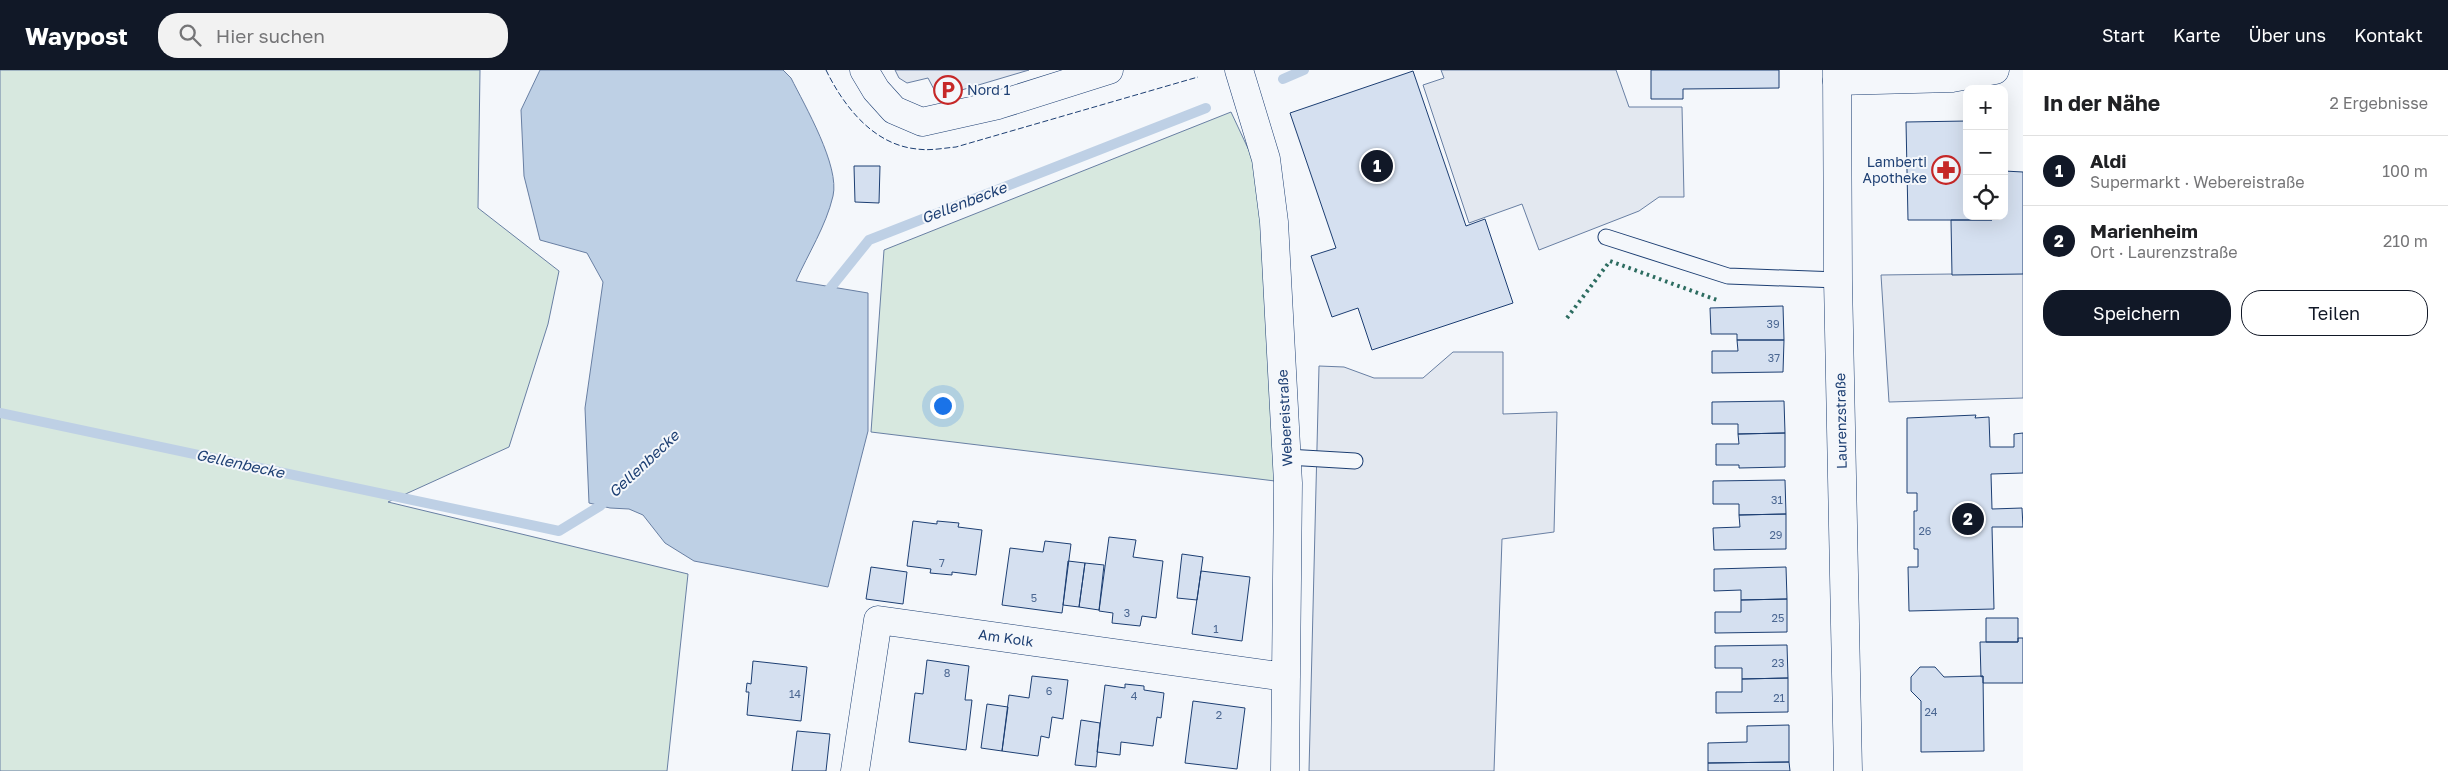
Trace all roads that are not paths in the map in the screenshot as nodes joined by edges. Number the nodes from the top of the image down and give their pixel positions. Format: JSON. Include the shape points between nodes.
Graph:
{"nodes":[{"id":1,"x":864,"y":70,"type":"edge"},
{"id":2,"x":1109,"y":70,"type":"edge"},
{"id":3,"x":1239,"y":70,"type":"edge"},
{"id":4,"x":1995,"y":70,"type":"edge"},
{"id":5,"x":1837,"y":76,"type":"edge"},
{"id":6,"x":1606,"y":237,"type":"dead end"},
{"id":7,"x":1838,"y":280,"type":"junction"},
{"id":8,"x":1287,"y":457,"type":"junction"},
{"id":9,"x":1355,"y":460,"type":"dead end"},
{"id":10,"x":1286,"y":677,"type":"junction"},
{"id":11,"x":855,"y":771,"type":"edge"},
{"id":12,"x":1285,"y":771,"type":"edge"},
{"id":13,"x":1848,"y":771,"type":"edge"}],
"edges":[{"from":1,"to":2,"type":"street","via":[[894,110],[922,122],[998,105]]},
{"from":3,"to":8,"type":"street","name":"Webereistraße","via":[[1266,159],[1274,222]]},
{"from":4,"to":5,"type":"street","via":[[1952,78],[1893,81]]},
{"from":5,"to":7,"type":"street","name":"Laurenzstraße"},
{"from":6,"to":7,"type":"lane","via":[[1728,276]]},
{"from":7,"to":13,"type":"street","name":"Laurenzstraße"},
{"from":8,"to":9,"type":"lane"},
{"from":8,"to":10,"type":"street","name":"Webereistraße"},
{"from":10,"to":11,"type":"street","name":"Am Kolk","via":[[878,620]]},
{"from":10,"to":12,"type":"street","name":"Webereistraße"}]}
